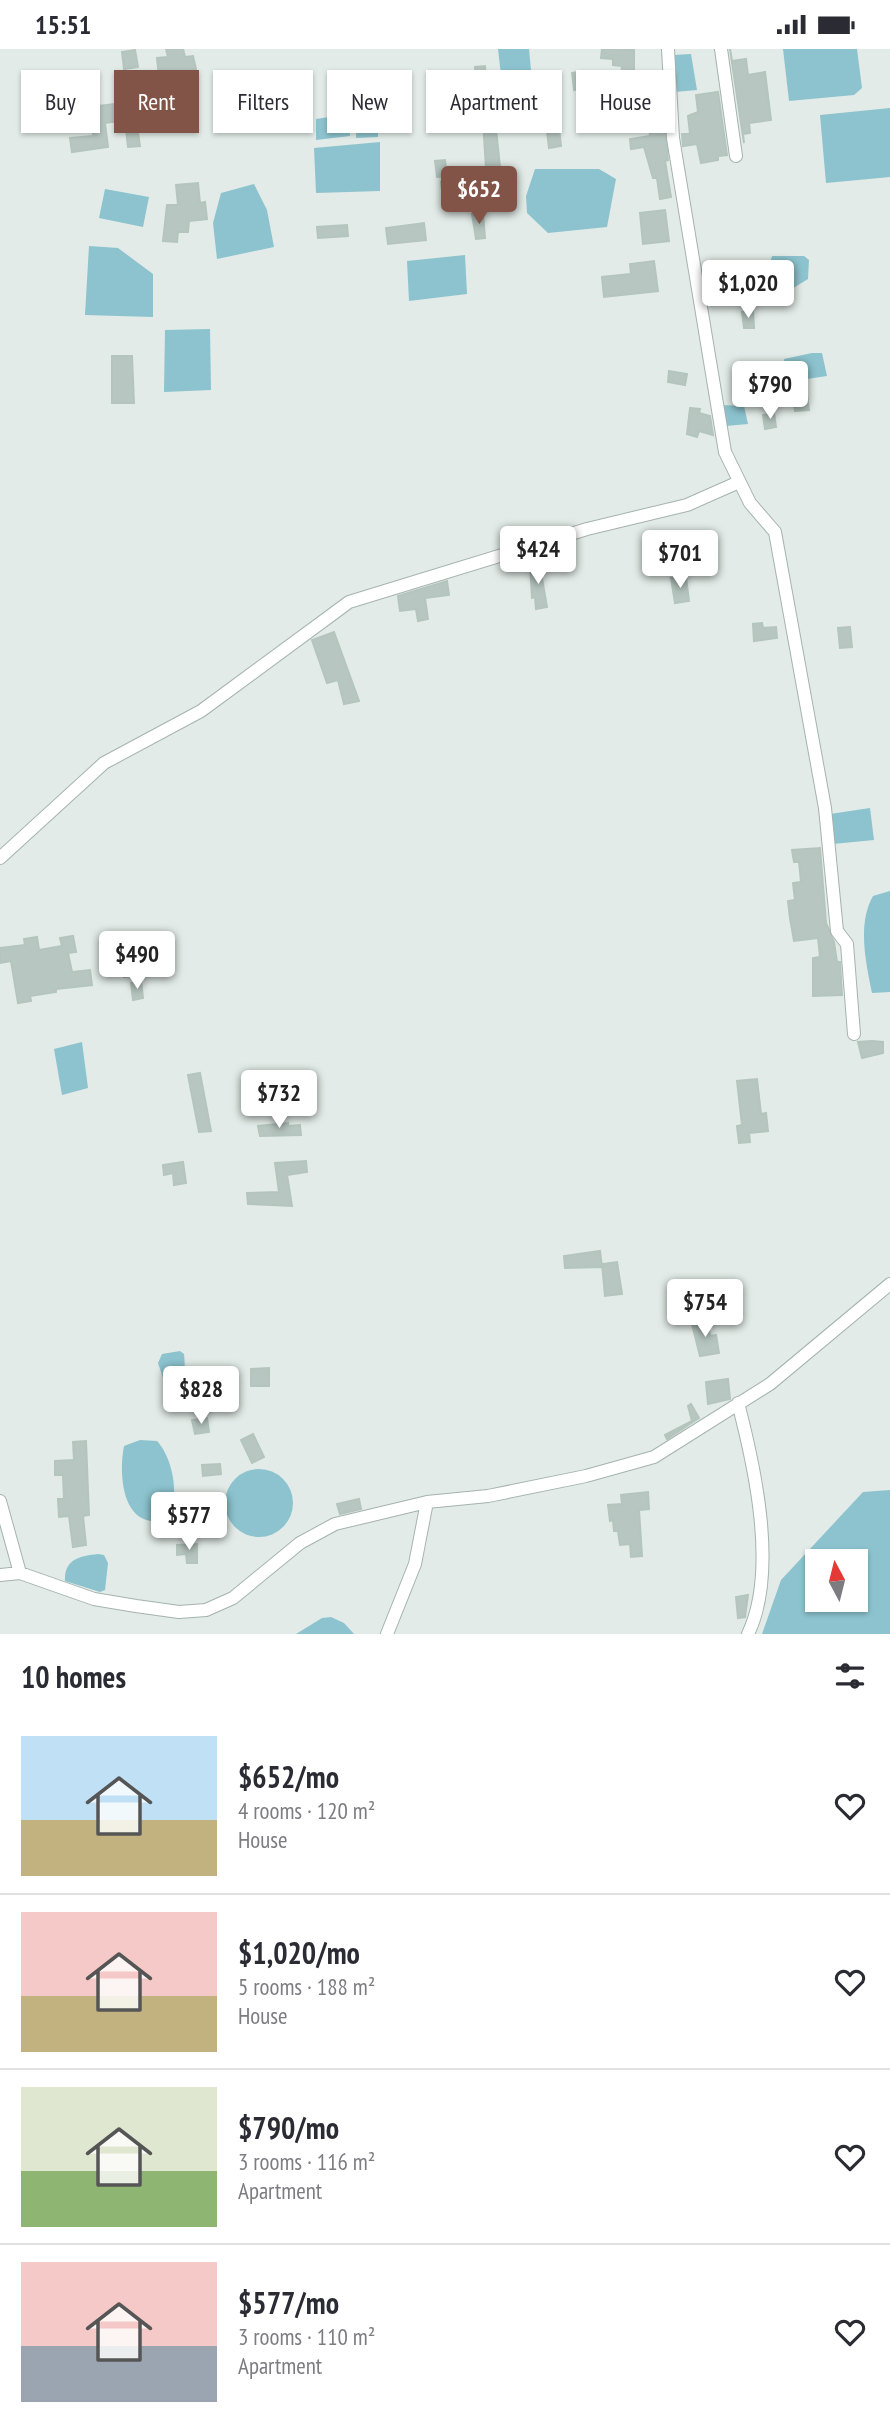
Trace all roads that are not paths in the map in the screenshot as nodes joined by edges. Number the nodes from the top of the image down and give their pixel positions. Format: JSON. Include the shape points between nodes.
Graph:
{"nodes":[{"id":1,"x":668,"y":49,"type":"edge"},
{"id":2,"x":721,"y":49,"type":"edge"},
{"id":3,"x":736,"y":156,"type":"dead end"},
{"id":4,"x":739,"y":482,"type":"junction"},
{"id":5,"x":0,"y":858,"type":"edge"},
{"id":6,"x":855,"y":1034,"type":"dead end"},
{"id":7,"x":890,"y":1284,"type":"edge"},
{"id":8,"x":738,"y":1403,"type":"junction"},
{"id":9,"x":0,"y":1501,"type":"edge"},
{"id":10,"x":427,"y":1502,"type":"junction"},
{"id":11,"x":20,"y":1573,"type":"junction"},
{"id":12,"x":0,"y":1575,"type":"edge"},
{"id":13,"x":387,"y":1634,"type":"edge"},
{"id":14,"x":748,"y":1634,"type":"edge"}],
"edges":[{"from":1,"to":4,"type":"street","via":[[674,138],[725,452]]},
{"from":2,"to":3,"type":"street"},
{"from":4,"to":5,"type":"street","via":[[687,505],[587,529],[349,602],[201,711],[104,763]]},
{"from":4,"to":6,"type":"street","via":[[775,532],[825,808],[837,931],[847,944]]},
{"from":7,"to":8,"type":"street","via":[[769,1384]]},
{"from":8,"to":10,"type":"street","via":[[654,1457],[488,1496]]},
{"from":8,"to":14,"type":"street","via":[[748,1441],[762,1564],[760,1598]]},
{"from":9,"to":11,"type":"street"},
{"from":10,"to":11,"type":"street","via":[[370,1514],[316,1533],[233,1598],[206,1610],[169,1612],[94,1599]]},
{"from":10,"to":13,"type":"street","via":[[415,1564]]},
{"from":11,"to":12,"type":"street"}]}
